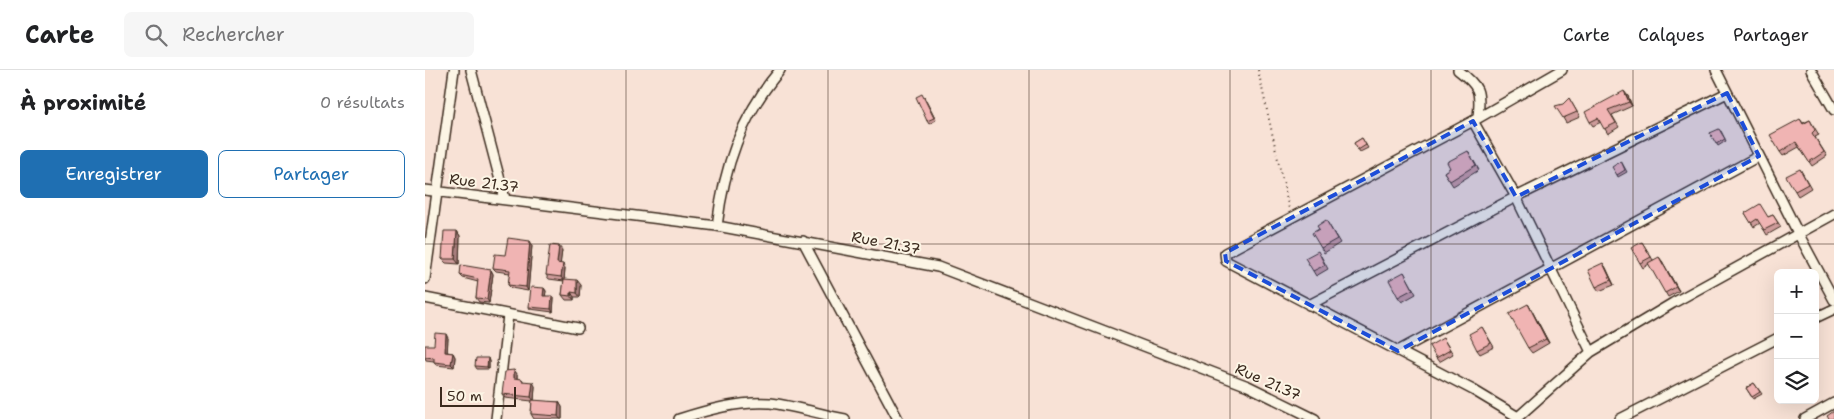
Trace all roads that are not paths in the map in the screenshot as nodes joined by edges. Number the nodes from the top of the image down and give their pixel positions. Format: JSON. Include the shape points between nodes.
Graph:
{"nodes":[{"id":1,"x":454,"y":70,"type":"edge"},
{"id":2,"x":471,"y":70,"type":"edge"},
{"id":3,"x":780,"y":70,"type":"edge"},
{"id":4,"x":1458,"y":70,"type":"edge"},
{"id":5,"x":1562,"y":70,"type":"edge"},
{"id":6,"x":1716,"y":70,"type":"edge"},
{"id":7,"x":1811,"y":70,"type":"edge"},
{"id":8,"x":1727,"y":93,"type":"junction"},
{"id":9,"x":1834,"y":110,"type":"edge"},
{"id":10,"x":1475,"y":119,"type":"junction"},
{"id":11,"x":1759,"y":156,"type":"junction"},
{"id":12,"x":425,"y":190,"type":"edge"},
{"id":13,"x":437,"y":191,"type":"junction"},
{"id":14,"x":1516,"y":197,"type":"junction"},
{"id":15,"x":505,"y":199,"type":"junction"},
{"id":16,"x":1834,"y":214,"type":"edge"},
{"id":17,"x":717,"y":226,"type":"junction"},
{"id":18,"x":1798,"y":233,"type":"junction"},
{"id":19,"x":803,"y":241,"type":"junction"},
{"id":20,"x":1550,"y":269,"type":"junction"},
{"id":21,"x":425,"y":279,"type":"edge"},
{"id":22,"x":425,"y":298,"type":"edge"},
{"id":23,"x":1834,"y":300,"type":"edge"},
{"id":24,"x":1309,"y":305,"type":"junction"},
{"id":25,"x":1834,"y":309,"type":"edge"},
{"id":26,"x":508,"y":315,"type":"junction"},
{"id":27,"x":1819,"y":316,"type":"edge"},
{"id":28,"x":577,"y":328,"type":"dead end"},
{"id":29,"x":1774,"y":340,"type":"edge"},
{"id":30,"x":1398,"y":351,"type":"junction"},
{"id":31,"x":1591,"y":352,"type":"junction"},
{"id":32,"x":1834,"y":403,"type":"edge"},
{"id":33,"x":1519,"y":418,"type":"edge"},
{"id":34,"x":496,"y":419,"type":"edge"},
{"id":35,"x":679,"y":419,"type":"edge"},
{"id":36,"x":845,"y":419,"type":"edge"},
{"id":37,"x":898,"y":419,"type":"edge"},
{"id":38,"x":1315,"y":419,"type":"edge"},
{"id":39,"x":1620,"y":419,"type":"edge"},
{"id":40,"x":1805,"y":419,"type":"edge"}],
"edges":[{"from":1,"to":13,"type":"street"},
{"from":2,"to":15,"type":"street"},
{"from":3,"to":17,"type":"street","via":[[767,84],[739,133],[721,190]]},
{"from":4,"to":10,"type":"street","via":[[1478,88],[1480,95]]},
{"from":5,"to":10,"type":"street"},
{"from":6,"to":8,"type":"street"},
{"from":7,"to":9,"type":"street"},
{"from":8,"to":11,"type":"street"},
{"from":8,"to":14,"type":"street"},
{"from":10,"to":14,"type":"street"},
{"from":10,"to":24,"type":"street","via":[[1225,253],[1226,261]]},
{"from":11,"to":18,"type":"street"},
{"from":11,"to":20,"type":"street"},
{"from":12,"to":13,"type":"street","name":"Rue 21.37"},
{"from":13,"to":15,"type":"street","name":"Rue 21.37"},
{"from":13,"to":21,"type":"street"},
{"from":14,"to":20,"type":"street"},
{"from":14,"to":24,"type":"street"},
{"from":15,"to":17,"type":"street","name":"Rue 21.37"},
{"from":16,"to":18,"type":"street"},
{"from":17,"to":19,"type":"street","name":"Rue 21.37"},
{"from":18,"to":23,"type":"street"},
{"from":18,"to":31,"type":"street"},
{"from":19,"to":37,"type":"street"},
{"from":19,"to":38,"type":"street","name":"Rue 21.37","via":[[938,267],[1248,386]]},
{"from":20,"to":30,"type":"street"},
{"from":20,"to":31,"type":"street"},
{"from":22,"to":26,"type":"street"},
{"from":24,"to":30,"type":"street"},
{"from":25,"to":27,"type":"street"},
{"from":26,"to":28,"type":"street"},
{"from":26,"to":34,"type":"street"},
{"from":29,"to":39,"type":"street"},
{"from":30,"to":33,"type":"street"},
{"from":31,"to":33,"type":"street"},
{"from":32,"to":40,"type":"street"},
{"from":35,"to":36,"type":"street","via":[[714,409],[769,403]]}]}
